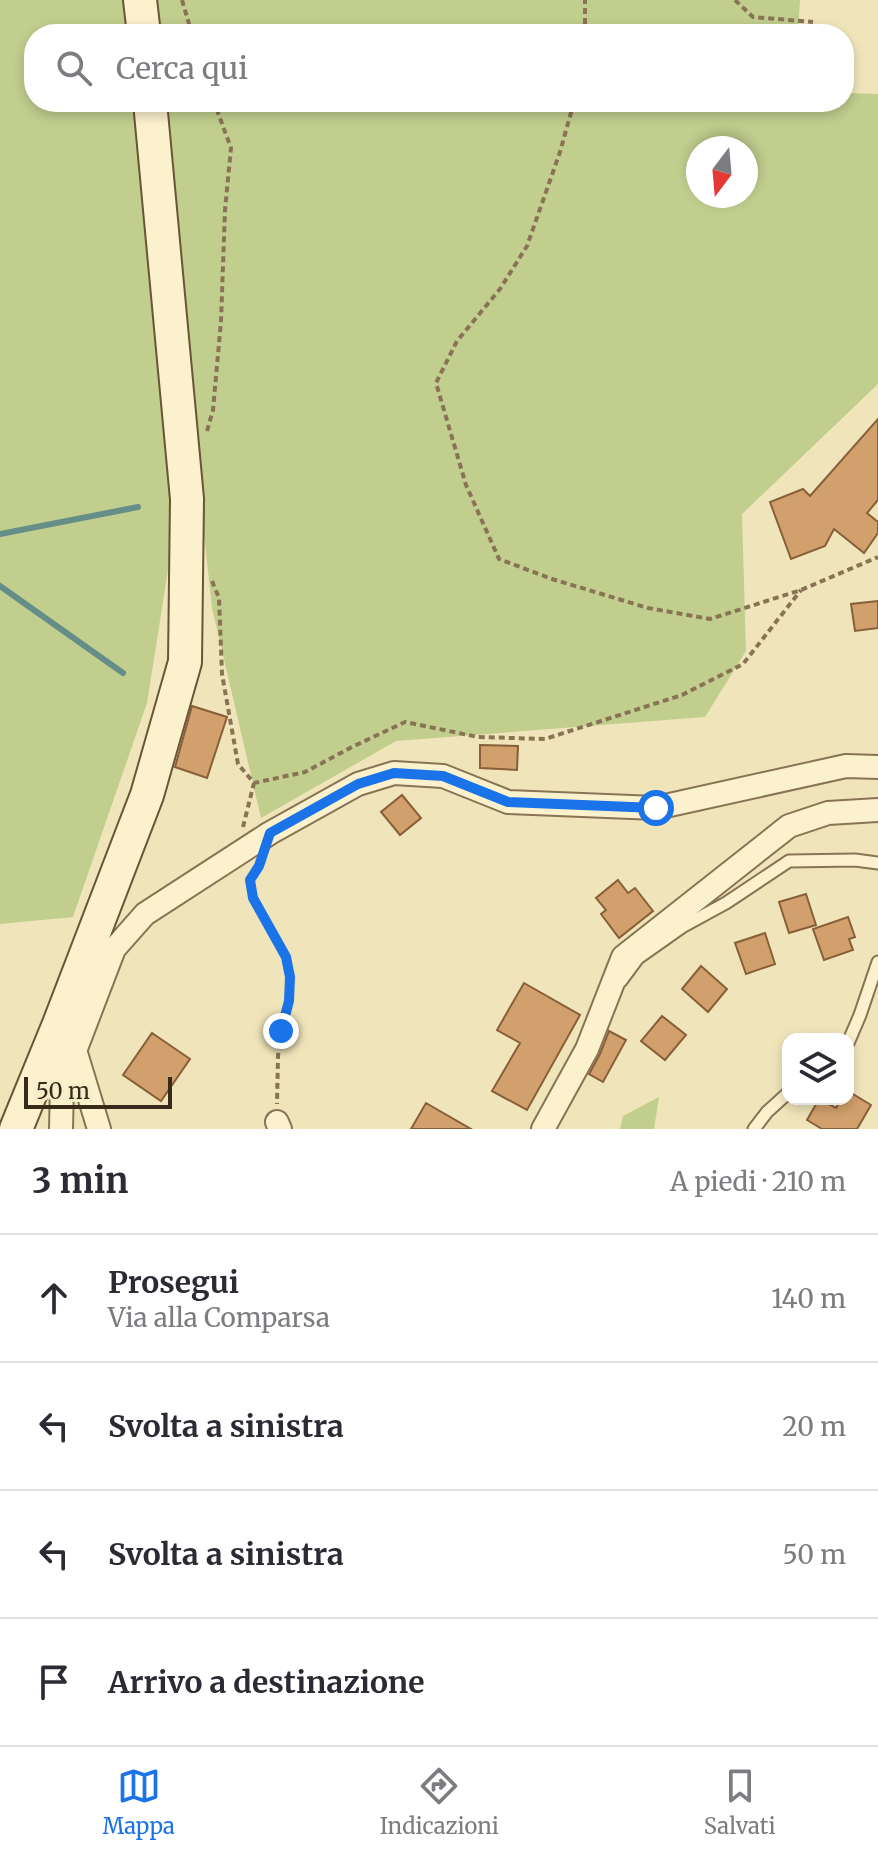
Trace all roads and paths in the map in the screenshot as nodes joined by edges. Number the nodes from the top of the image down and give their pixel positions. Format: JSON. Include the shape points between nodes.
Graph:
{"nodes":[{"id":1,"x":140,"y":0,"type":"edge"},
{"id":2,"x":182,"y":0,"type":"edge"},
{"id":3,"x":585,"y":0,"type":"edge"},
{"id":4,"x":735,"y":0,"type":"edge"},
{"id":5,"x":813,"y":22,"type":"dead end"},
{"id":6,"x":143,"y":24,"type":"edge"},
{"id":7,"x":189,"y":24,"type":"edge"},
{"id":8,"x":585,"y":24,"type":"edge"},
{"id":9,"x":151,"y":112,"type":"edge"},
{"id":10,"x":218,"y":112,"type":"edge"},
{"id":11,"x":571,"y":112,"type":"edge"},
{"id":12,"x":204,"y":440,"type":"dead end"},
{"id":13,"x":878,"y":557,"type":"edge"},
{"id":14,"x":208,"y":571,"type":"dead end"},
{"id":15,"x":801,"y":590,"type":"junction"},
{"id":16,"x":878,"y":767,"type":"edge"},
{"id":17,"x":254,"y":783,"type":"junction"},
{"id":18,"x":878,"y":810,"type":"edge"},
{"id":19,"x":270,"y":833,"type":"junction"},
{"id":20,"x":236,"y":856,"type":"junction"},
{"id":21,"x":878,"y":863,"type":"edge"},
{"id":22,"x":878,"y":962,"type":"edge"},
{"id":23,"x":604,"y":1005,"type":"junction"},
{"id":24,"x":852,"y":1033,"type":"edge"},
{"id":25,"x":67,"y":1037,"type":"junction"},
{"id":26,"x":782,"y":1098,"type":"edge"},
{"id":27,"x":278,"y":1125,"type":"edge"},
{"id":28,"x":16,"y":1129,"type":"edge"},
{"id":29,"x":61,"y":1129,"type":"edge"},
{"id":30,"x":99,"y":1129,"type":"edge"},
{"id":31,"x":543,"y":1129,"type":"edge"},
{"id":32,"x":754,"y":1129,"type":"edge"}],
"edges":[{"from":1,"to":6,"type":"main road"},
{"from":2,"to":7,"type":"path"},
{"from":3,"to":8,"type":"path"},
{"from":4,"to":5,"type":"path","via":[[753,17]]},
{"from":9,"to":25,"type":"main road","via":[[187,499],[185,662]]},
{"from":10,"to":12,"type":"path","via":[[231,148],[215,395]]},
{"from":11,"to":15,"type":"path","via":[[527,246],[457,341],[436,383],[466,485],[499,559],[648,608],[710,619]]},
{"from":13,"to":15,"type":"path"},
{"from":14,"to":17,"type":"path","via":[[219,598],[222,674],[238,764]]},
{"from":15,"to":17,"type":"path","via":[[743,664],[682,695],[545,739],[478,737],[405,722],[305,772]]},
{"from":16,"to":19,"type":"street","via":[[846,766],[656,808],[508,802],[443,776],[394,773],[358,784]]},
{"from":17,"to":20,"type":"path"},
{"from":18,"to":23,"type":"street","via":[[828,813],[789,826],[623,957]]},
{"from":19,"to":20,"type":"street"},
{"from":19,"to":27,"type":"path","via":[[250,880],[253,898],[286,957],[290,977],[278,1056]]},
{"from":20,"to":25,"type":"street","via":[[145,914],[114,949]]},
{"from":21,"to":23,"type":"lane","via":[[789,861],[638,958]]},
{"from":22,"to":24,"type":"lane"},
{"from":23,"to":31,"type":"street","via":[[587,1049]]},
{"from":25,"to":28,"type":"main road"},
{"from":25,"to":29,"type":"street"},
{"from":25,"to":30,"type":"street"},
{"from":26,"to":32,"type":"lane"}]}
